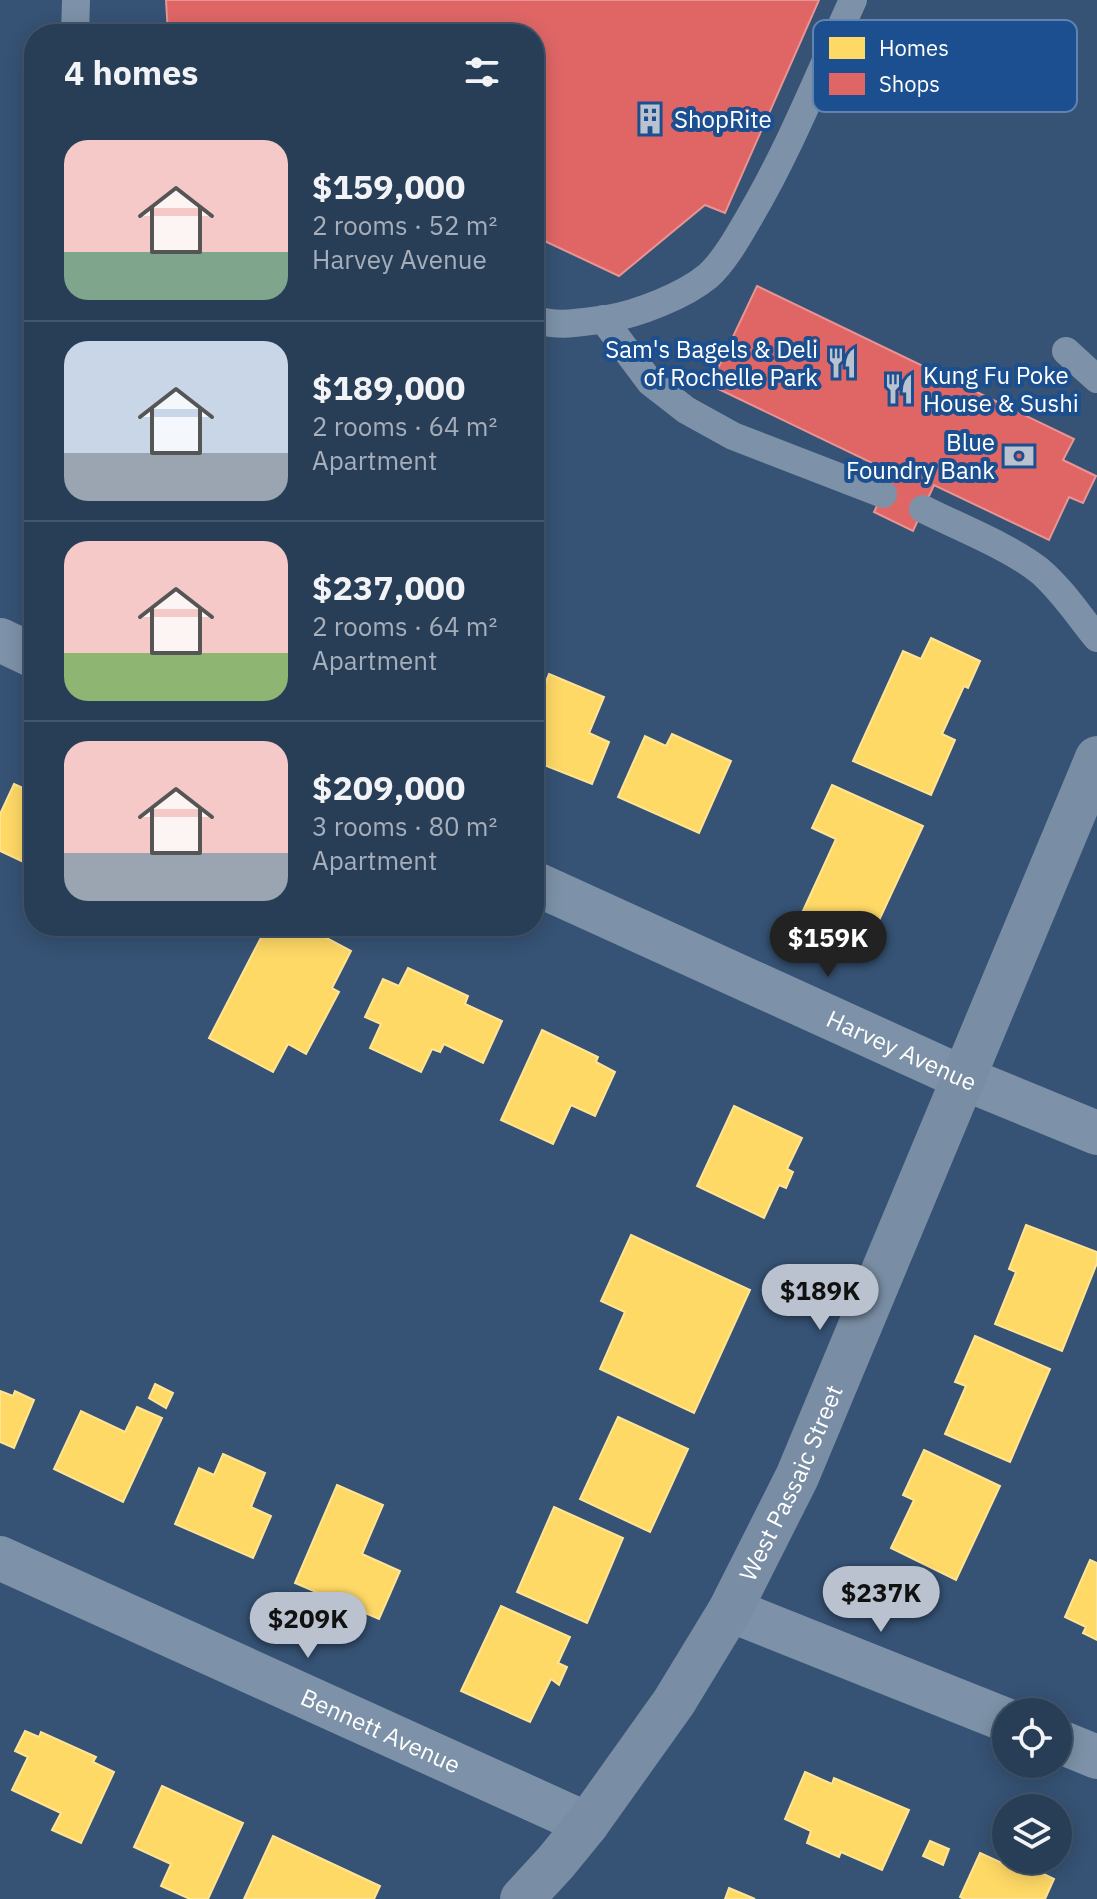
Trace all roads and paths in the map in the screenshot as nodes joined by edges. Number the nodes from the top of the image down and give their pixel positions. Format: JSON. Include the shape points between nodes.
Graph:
{"nodes":[{"id":1,"x":76,"y":0,"type":"edge"},
{"id":2,"x":853,"y":0,"type":"edge"},
{"id":3,"x":844,"y":20,"type":"edge"},
{"id":4,"x":75,"y":24,"type":"edge"},
{"id":5,"x":813,"y":88,"type":"edge"},
{"id":6,"x":603,"y":319,"type":"junction"},
{"id":7,"x":544,"y":323,"type":"edge"},
{"id":8,"x":1097,"y":346,"type":"edge"},
{"id":9,"x":1097,"y":379,"type":"edge"},
{"id":10,"x":883,"y":494,"type":"dead end"},
{"id":11,"x":923,"y":509,"type":"dead end"},
{"id":12,"x":1097,"y":638,"type":"edge"},
{"id":13,"x":0,"y":640,"type":"edge"},
{"id":14,"x":24,"y":651,"type":"edge"},
{"id":15,"x":1097,"y":758,"type":"edge"},
{"id":16,"x":544,"y":888,"type":"edge"},
{"id":17,"x":963,"y":1078,"type":"junction"},
{"id":18,"x":1097,"y":1133,"type":"edge"},
{"id":19,"x":0,"y":1558,"type":"edge"},
{"id":20,"x":730,"y":1610,"type":"junction"},
{"id":21,"x":992,"y":1714,"type":"edge"},
{"id":22,"x":1072,"y":1747,"type":"edge"},
{"id":23,"x":1097,"y":1757,"type":"edge"},
{"id":24,"x":587,"y":1824,"type":"junction"},
{"id":25,"x":522,"y":1899,"type":"edge"}],
"edges":[{"from":1,"to":4,"type":"lane"},
{"from":2,"to":3,"type":"lane"},
{"from":5,"to":6,"type":"lane","via":[[769,185],[708,276],[652,307]]},
{"from":6,"to":7,"type":"lane"},
{"from":6,"to":10,"type":"lane","via":[[650,382],[686,410],[733,436]]},
{"from":8,"to":9,"type":"lane","via":[[1066,351]]},
{"from":11,"to":12,"type":"lane","via":[[1038,569]]},
{"from":13,"to":14,"type":"street"},
{"from":15,"to":17,"type":"main road","name":"West Passaic Street"},
{"from":16,"to":17,"type":"street","name":"Harvey Avenue"},
{"from":17,"to":18,"type":"street","name":"Harvey Avenue"},
{"from":17,"to":20,"type":"main road","name":"West Passaic Street","via":[[797,1477]]},
{"from":19,"to":24,"type":"street","name":"Bennett Avenue"},
{"from":20,"to":21,"type":"street"},
{"from":20,"to":24,"type":"main road","name":"West Passaic Street","via":[[674,1702]]},
{"from":22,"to":23,"type":"street"},
{"from":24,"to":25,"type":"main road","name":"West Passaic Street"}]}
